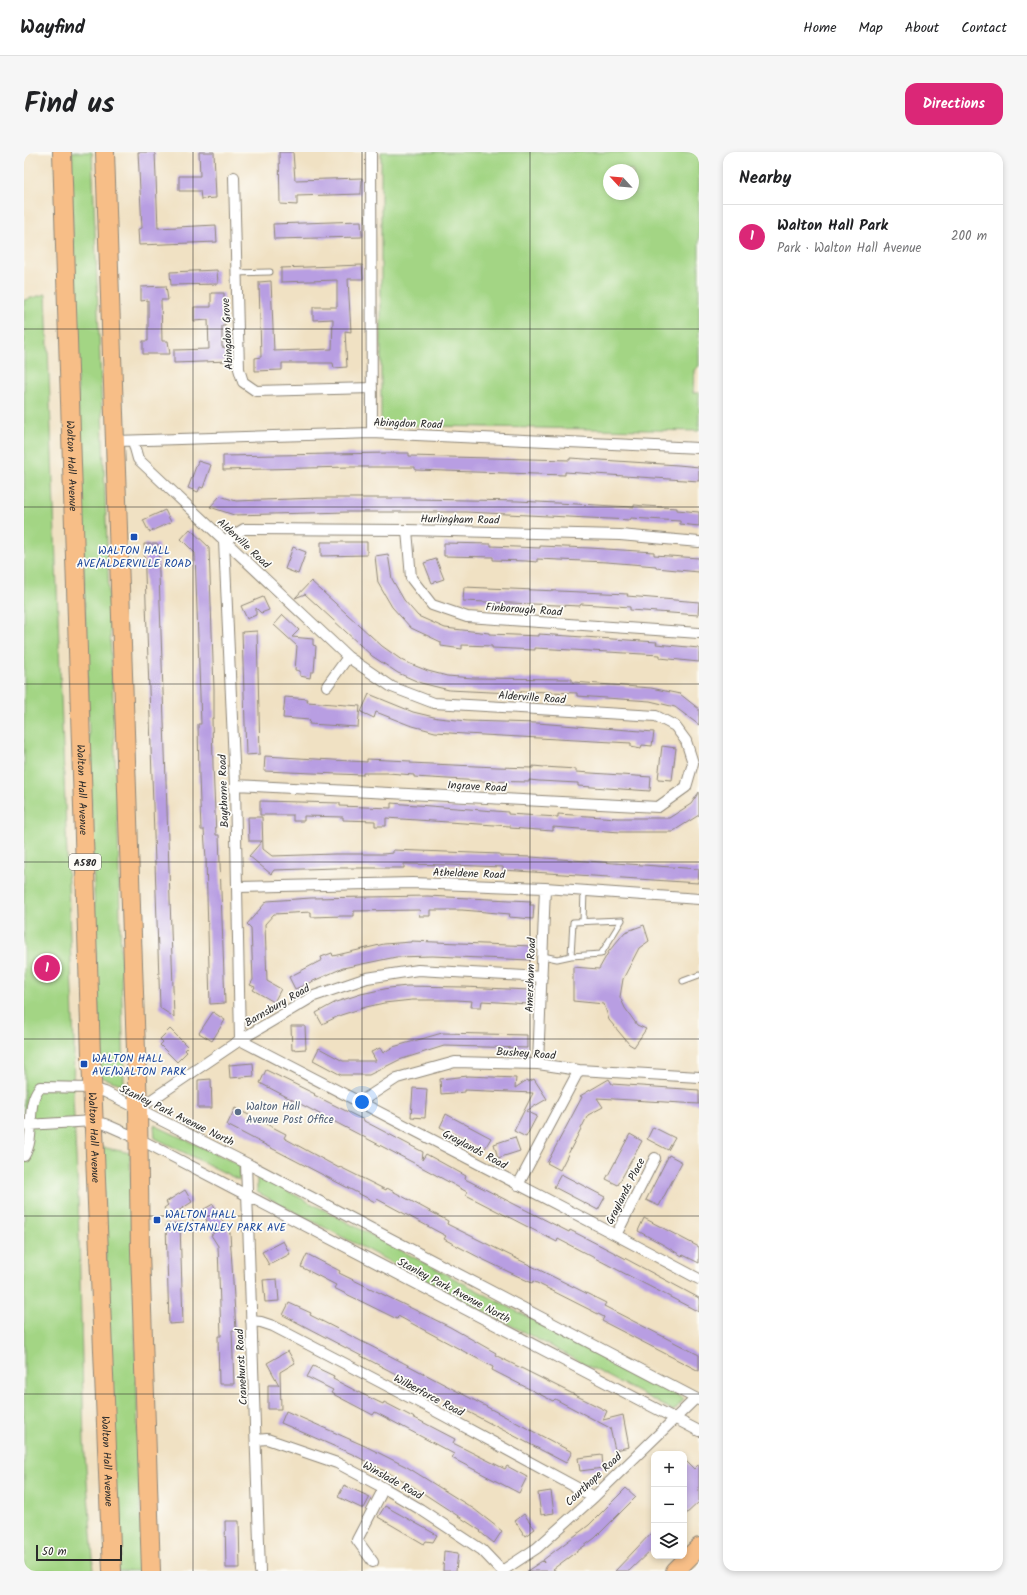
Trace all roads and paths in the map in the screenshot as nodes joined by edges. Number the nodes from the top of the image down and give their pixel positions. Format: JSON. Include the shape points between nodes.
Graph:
{"nodes":[{"id":1,"x":62,"y":152,"type":"edge"},
{"id":2,"x":105,"y":152,"type":"edge"},
{"id":3,"x":371,"y":152,"type":"edge"},
{"id":4,"x":234,"y":177,"type":"dead end"},
{"id":5,"x":270,"y":272,"type":"dead end"},
{"id":6,"x":236,"y":273,"type":"junction"},
{"id":7,"x":372,"y":388,"type":"junction"},
{"id":8,"x":372,"y":433,"type":"junction"},
{"id":9,"x":115,"y":441,"type":"junction"},
{"id":10,"x":133,"y":441,"type":"junction"},
{"id":11,"x":699,"y":448,"type":"edge"},
{"id":12,"x":406,"y":530,"type":"junction"},
{"id":13,"x":224,"y":541,"type":"junction"},
{"id":14,"x":699,"y":542,"type":"edge"},
{"id":15,"x":699,"y":633,"type":"edge"},
{"id":16,"x":348,"y":657,"type":"junction"},
{"id":17,"x":327,"y":686,"type":"dead end"},
{"id":18,"x":696,"y":764,"type":"edge"},
{"id":19,"x":235,"y":785,"type":"junction"},
{"id":20,"x":238,"y":887,"type":"junction"},
{"id":21,"x":545,"y":888,"type":"junction"},
{"id":22,"x":584,"y":891,"type":"junction"},
{"id":23,"x":699,"y":899,"type":"edge"},
{"id":24,"x":584,"y":921,"type":"junction"},
{"id":25,"x":543,"y":956,"type":"junction"},
{"id":26,"x":571,"y":956,"type":"junction"},
{"id":27,"x":699,"y":975,"type":"edge"},
{"id":28,"x":542,"y":977,"type":"junction"},
{"id":29,"x":683,"y":981,"type":"dead end"},
{"id":30,"x":240,"y":1040,"type":"junction"},
{"id":31,"x":538,"y":1064,"type":"junction"},
{"id":32,"x":579,"y":1070,"type":"junction"},
{"id":33,"x":699,"y":1077,"type":"edge"},
{"id":34,"x":92,"y":1088,"type":"junction"},
{"id":35,"x":360,"y":1102,"type":"junction"},
{"id":36,"x":138,"y":1109,"type":"junction"},
{"id":37,"x":93,"y":1121,"type":"junction"},
{"id":38,"x":27,"y":1125,"type":"junction"},
{"id":39,"x":139,"y":1139,"type":"junction"},
{"id":40,"x":24,"y":1156,"type":"edge"},
{"id":41,"x":655,"y":1158,"type":"dead end"},
{"id":42,"x":246,"y":1163,"type":"junction"},
{"id":43,"x":518,"y":1185,"type":"junction"},
{"id":44,"x":248,"y":1196,"type":"junction"},
{"id":45,"x":616,"y":1235,"type":"junction"},
{"id":46,"x":699,"y":1279,"type":"edge"},
{"id":47,"x":251,"y":1321,"type":"junction"},
{"id":48,"x":697,"y":1400,"type":"edge"},
{"id":49,"x":675,"y":1418,"type":"junction"},
{"id":50,"x":699,"y":1431,"type":"edge"},
{"id":51,"x":256,"y":1440,"type":"junction"},
{"id":52,"x":384,"y":1488,"type":"junction"},
{"id":53,"x":594,"y":1497,"type":"junction"},
{"id":54,"x":699,"y":1547,"type":"edge"},
{"id":55,"x":373,"y":1562,"type":"dead end"},
{"id":56,"x":112,"y":1571,"type":"edge"},
{"id":57,"x":151,"y":1571,"type":"edge"},
{"id":58,"x":260,"y":1571,"type":"edge"},
{"id":59,"x":502,"y":1571,"type":"edge"},
{"id":60,"x":675,"y":1571,"type":"edge"}],
"edges":[{"from":1,"to":34,"type":"highway","name":"Walton Hall Avenue","number":"A580"},
{"from":2,"to":9,"type":"highway"},
{"from":3,"to":7,"type":"street"},
{"from":4,"to":6,"type":"street","name":"Abingdon Grove"},
{"from":5,"to":6,"type":"lane"},
{"from":6,"to":7,"type":"street","name":"Abingdon Grove","via":[[239,369],[243,382],[256,392]]},
{"from":7,"to":8,"type":"street"},
{"from":8,"to":10,"type":"street","name":"Abingdon Road"},
{"from":8,"to":11,"type":"street","name":"Abingdon Road"},
{"from":9,"to":10,"type":"street","name":"Abingdon Road"},
{"from":9,"to":36,"type":"highway"},
{"from":10,"to":13,"type":"street","name":"Alderville Road","via":[[138,459]]},
{"from":12,"to":13,"type":"street","name":"Hurlingham Road","via":[[244,529]]},
{"from":12,"to":14,"type":"street","name":"Hurlingham Road","via":[[620,535]]},
{"from":12,"to":15,"type":"street","name":"Finborough Road","via":[[411,578],[432,606],[467,617]]},
{"from":13,"to":16,"type":"street","name":"Alderville Road"},
{"from":13,"to":19,"type":"street","name":"Baythorne Road"},
{"from":16,"to":17,"type":"street"},
{"from":16,"to":18,"type":"street","name":"Alderville Road","via":[[392,687],[434,703],[656,716],[675,726],[686,741]]},
{"from":18,"to":19,"type":"street","name":"Ingrave Road","via":[[686,787],[658,807]]},
{"from":19,"to":20,"type":"street","name":"Baythorne Road"},
{"from":20,"to":21,"type":"street","name":"Atheldene Road","via":[[412,883]]},
{"from":20,"to":30,"type":"street","name":"Baythorne Road"},
{"from":21,"to":22,"type":"street","name":"Atheldene Road"},
{"from":21,"to":25,"type":"street","name":"Amersham Road"},
{"from":22,"to":23,"type":"street","name":"Atheldene Road"},
{"from":22,"to":24,"type":"lane"},
{"from":24,"to":26,"type":"lane","via":[[573,922]]},
{"from":24,"to":26,"type":"lane","via":[[622,920],[601,954]]},
{"from":25,"to":26,"type":"lane","via":[[557,959]]},
{"from":25,"to":28,"type":"street","name":"Amersham Road"},
{"from":27,"to":29,"type":"lane"},
{"from":28,"to":30,"type":"street","name":"Barnsbury Road","via":[[418,970],[367,978],[314,996]]},
{"from":28,"to":31,"type":"street","name":"Amersham Road"},
{"from":30,"to":35,"type":"street","name":"Graylands Road"},
{"from":30,"to":36,"type":"street","name":"Barnsbury Road"},
{"from":31,"to":32,"type":"street","name":"Bushey Road"},
{"from":31,"to":35,"type":"street","name":"Bushey Road","via":[[454,1062],[397,1078]]},
{"from":32,"to":33,"type":"street","name":"Bushey Road"},
{"from":32,"to":43,"type":"street"},
{"from":34,"to":36,"type":"street","name":"Stanley Park Avenue North"},
{"from":34,"to":37,"type":"highway","name":"Walton Hall Avenue","number":"A580"},
{"from":34,"to":38,"type":"street","name":"Stanley Park Avenue North","via":[[40,1087],[27,1100]]},
{"from":35,"to":43,"type":"street","name":"Graylands Road"},
{"from":36,"to":39,"type":"highway"},
{"from":36,"to":42,"type":"street","name":"Stanley Park Avenue North"},
{"from":37,"to":38,"type":"street","name":"Stanley Park Avenue North"},
{"from":37,"to":39,"type":"street","name":"Stanley Park Avenue North"},
{"from":37,"to":56,"type":"highway","name":"Walton Hall Avenue","number":"A580"},
{"from":38,"to":40,"type":"street","via":[[27,1147]]},
{"from":39,"to":44,"type":"street","name":"Stanley Park Avenue North"},
{"from":39,"to":57,"type":"highway","via":[[140,1251]]},
{"from":41,"to":45,"type":"street","name":"Graylands Place"},
{"from":42,"to":44,"type":"street","name":"Cranehurst Road"},
{"from":42,"to":48,"type":"street","name":"Stanley Park Avenue North"},
{"from":43,"to":45,"type":"street","name":"Graylands Road"},
{"from":44,"to":47,"type":"street","name":"Cranehurst Road"},
{"from":44,"to":49,"type":"street","name":"Stanley Park Avenue North"},
{"from":45,"to":46,"type":"street","name":"Graylands Road"},
{"from":47,"to":51,"type":"street","name":"Cranehurst Road"},
{"from":47,"to":53,"type":"street","name":"Wilberforce Road","via":[[273,1326]]},
{"from":48,"to":49,"type":"street","name":"Courthope Road"},
{"from":49,"to":50,"type":"street","name":"Stanley Park Avenue North"},
{"from":49,"to":53,"type":"street","name":"Courthope Road"},
{"from":51,"to":52,"type":"street","name":"Winslade Road","via":[[267,1439],[337,1463]]},
{"from":51,"to":58,"type":"street","name":"Cranehurst Road"},
{"from":52,"to":55,"type":"street","via":[[357,1540]]},
{"from":52,"to":59,"type":"street","name":"Winslade Road","via":[[482,1550]]},
{"from":53,"to":59,"type":"street","name":"Courthope Road","via":[[537,1548]]},
{"from":54,"to":60,"type":"highway"}]}
